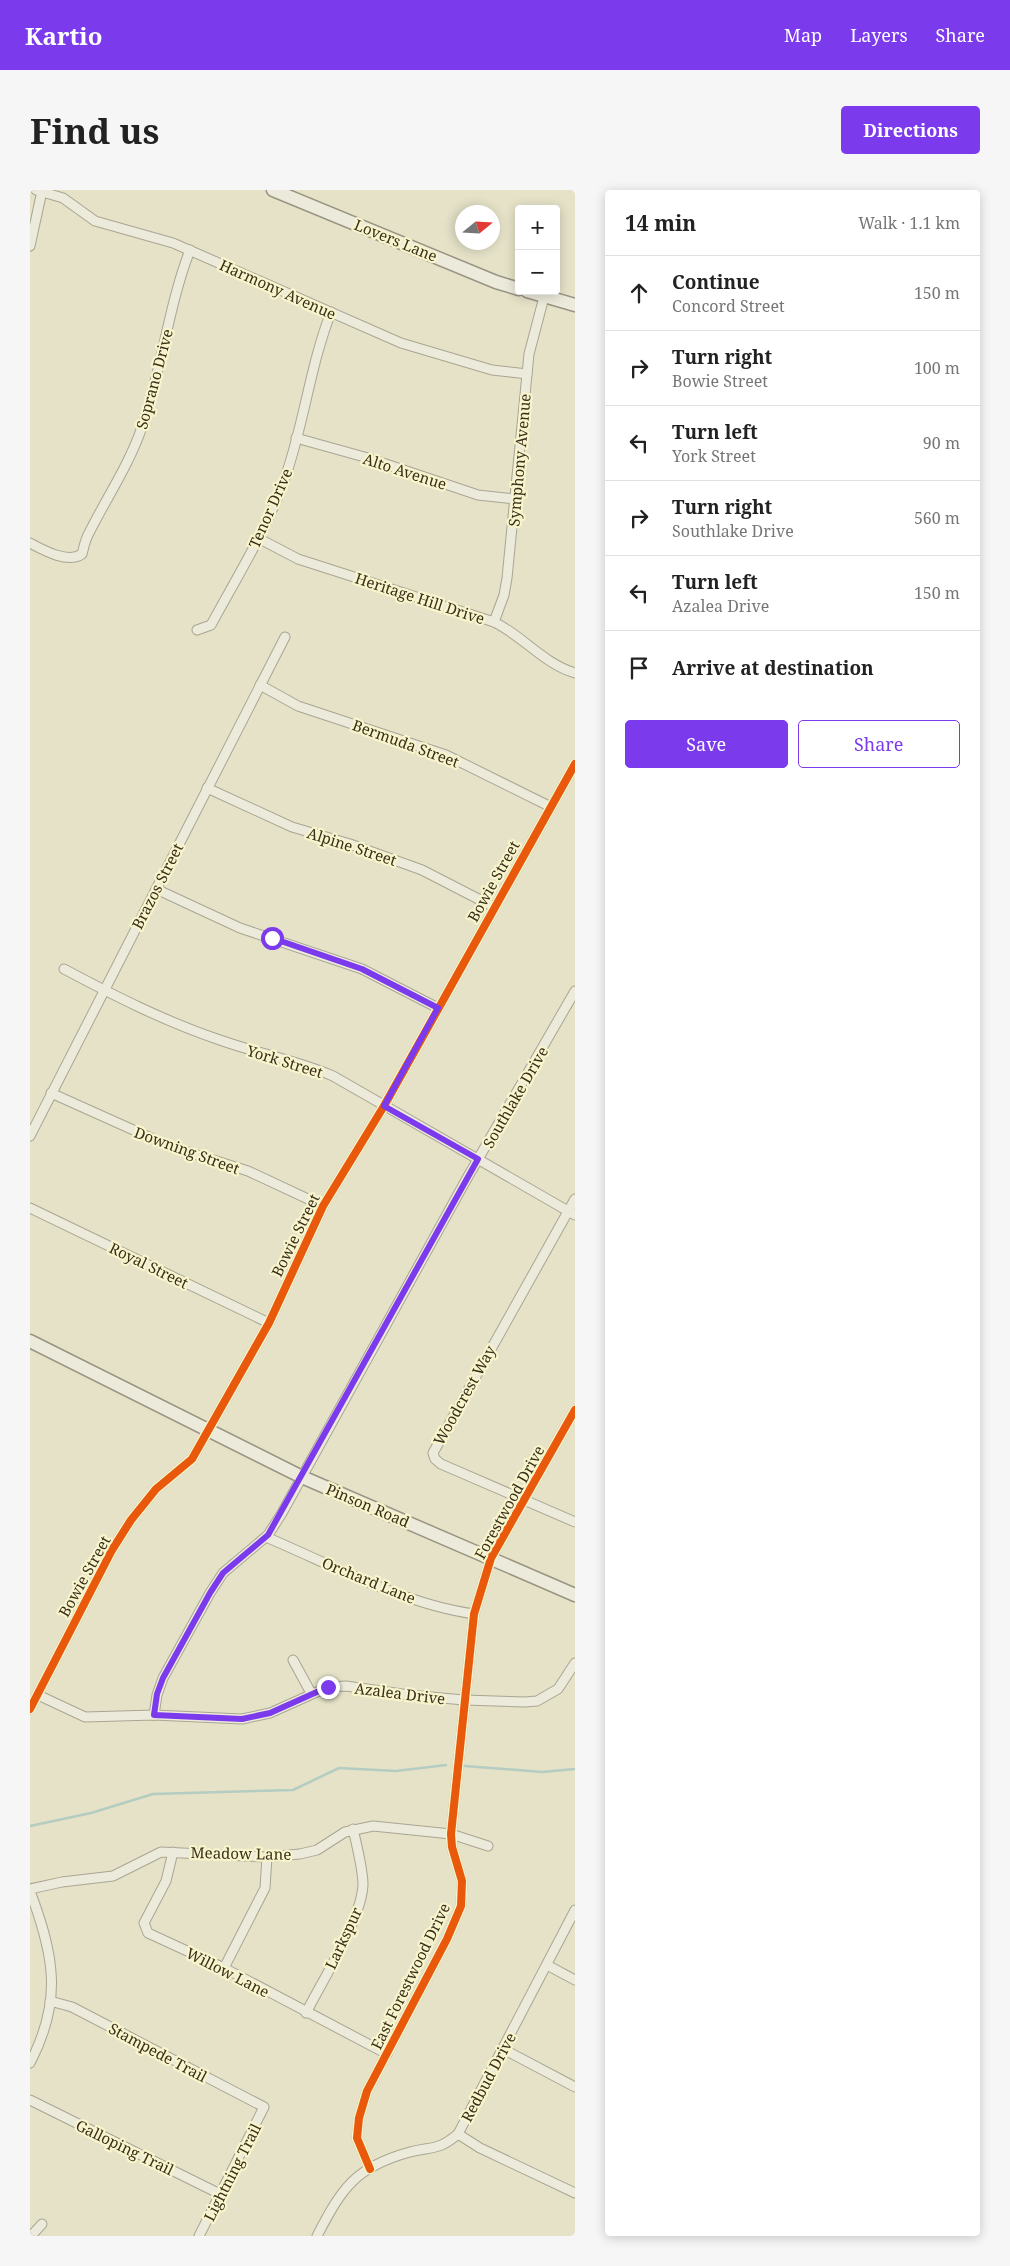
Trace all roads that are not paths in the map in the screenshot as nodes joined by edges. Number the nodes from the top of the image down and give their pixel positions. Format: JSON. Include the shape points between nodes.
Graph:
{"nodes":[{"id":1,"x":273,"y":190,"type":"edge"},
{"id":2,"x":39,"y":191,"type":"edge"},
{"id":3,"x":30,"y":246,"type":"edge"},
{"id":4,"x":190,"y":250,"type":"junction"},
{"id":5,"x":515,"y":288,"type":"edge"},
{"id":6,"x":538,"y":295,"type":"edge"},
{"id":7,"x":544,"y":297,"type":"junction"},
{"id":8,"x":575,"y":305,"type":"edge"},
{"id":9,"x":331,"y":312,"type":"junction"},
{"id":10,"x":527,"y":374,"type":"junction"},
{"id":11,"x":296,"y":438,"type":"junction"},
{"id":12,"x":515,"y":499,"type":"junction"},
{"id":13,"x":258,"y":538,"type":"junction"},
{"id":14,"x":30,"y":543,"type":"edge"},
{"id":15,"x":494,"y":622,"type":"junction"},
{"id":16,"x":197,"y":630,"type":"dead end"},
{"id":17,"x":285,"y":637,"type":"dead end"},
{"id":18,"x":575,"y":673,"type":"edge"},
{"id":19,"x":260,"y":685,"type":"junction"},
{"id":20,"x":575,"y":764,"type":"edge"},
{"id":21,"x":207,"y":788,"type":"junction"},
{"id":22,"x":551,"y":807,"type":"junction"},
{"id":23,"x":156,"y":889,"type":"junction"},
{"id":24,"x":494,"y":907,"type":"junction"},
{"id":25,"x":64,"y":969,"type":"dead end"},
{"id":26,"x":104,"y":990,"type":"junction"},
{"id":27,"x":575,"y":991,"type":"edge"},
{"id":28,"x":438,"y":1008,"type":"junction"},
{"id":29,"x":51,"y":1093,"type":"junction"},
{"id":30,"x":384,"y":1106,"type":"junction"},
{"id":31,"x":30,"y":1136,"type":"edge"},
{"id":32,"x":478,"y":1159,"type":"junction"},
{"id":33,"x":575,"y":1199,"type":"edge"},
{"id":34,"x":323,"y":1206,"type":"junction"},
{"id":35,"x":30,"y":1208,"type":"edge"},
{"id":36,"x":572,"y":1213,"type":"edge"},
{"id":37,"x":269,"y":1323,"type":"junction"},
{"id":38,"x":30,"y":1341,"type":"edge"},
{"id":39,"x":575,"y":1410,"type":"edge"},
{"id":40,"x":207,"y":1430,"type":"junction"},
{"id":41,"x":302,"y":1477,"type":"junction"},
{"id":42,"x":523,"y":1501,"type":"junction"},
{"id":43,"x":575,"y":1522,"type":"edge"},
{"id":44,"x":266,"y":1537,"type":"junction"},
{"id":45,"x":491,"y":1558,"type":"junction"},
{"id":46,"x":575,"y":1595,"type":"edge"},
{"id":47,"x":474,"y":1614,"type":"junction"},
{"id":48,"x":293,"y":1660,"type":"dead end"},
{"id":49,"x":575,"y":1663,"type":"edge"},
{"id":50,"x":311,"y":1693,"type":"junction"},
{"id":51,"x":38,"y":1695,"type":"junction"},
{"id":52,"x":464,"y":1700,"type":"junction"},
{"id":53,"x":30,"y":1709,"type":"edge"},
{"id":54,"x":154,"y":1715,"type":"junction"},
{"id":55,"x":353,"y":1829,"type":"junction"},
{"id":56,"x":451,"y":1834,"type":"junction"},
{"id":57,"x":488,"y":1846,"type":"dead end"},
{"id":58,"x":173,"y":1852,"type":"junction"},
{"id":59,"x":268,"y":1857,"type":"junction"},
{"id":60,"x":30,"y":1890,"type":"edge"},
{"id":61,"x":32,"y":1904,"type":"edge"},
{"id":62,"x":575,"y":1910,"type":"edge"},
{"id":63,"x":547,"y":1965,"type":"junction"},
{"id":64,"x":224,"y":1968,"type":"junction"},
{"id":65,"x":575,"y":1980,"type":"edge"},
{"id":66,"x":50,"y":2001,"type":"junction"},
{"id":67,"x":306,"y":2012,"type":"junction"},
{"id":68,"x":504,"y":2049,"type":"junction"},
{"id":69,"x":387,"y":2054,"type":"junction"},
{"id":70,"x":30,"y":2063,"type":"edge"},
{"id":71,"x":575,"y":2087,"type":"edge"},
{"id":72,"x":30,"y":2100,"type":"edge"},
{"id":73,"x":264,"y":2107,"type":"joint"},
{"id":74,"x":458,"y":2134,"type":"junction"},
{"id":75,"x":370,"y":2169,"type":"junction"},
{"id":76,"x":575,"y":2193,"type":"edge"},
{"id":77,"x":220,"y":2194,"type":"junction"},
{"id":78,"x":42,"y":2224,"type":"dead end"},
{"id":79,"x":31,"y":2236,"type":"edge"},
{"id":80,"x":199,"y":2236,"type":"edge"},
{"id":81,"x":318,"y":2236,"type":"edge"}],
"edges":[{"from":1,"to":5,"type":"main road","name":"Lovers Lane"},
{"from":2,"to":3,"type":"street"},
{"from":2,"to":4,"type":"street","name":"Harmony Avenue","via":[[63,198],[95,221],[159,237]]},
{"from":4,"to":9,"type":"street","name":"Harmony Avenue"},
{"from":4,"to":14,"type":"street","name":"Soprano Drive","via":[[177,286],[141,430],[79,556],[72,558],[52,553]]},
{"from":6,"to":7,"type":"main road"},
{"from":7,"to":8,"type":"main road"},
{"from":7,"to":10,"type":"street","name":"Symphony Avenue","via":[[530,348]]},
{"from":9,"to":10,"type":"street","name":"Harmony Avenue","via":[[430,353],[492,370]]},
{"from":9,"to":11,"type":"street","name":"Tenor Drive","via":[[318,347]]},
{"from":10,"to":12,"type":"street","name":"Symphony Avenue"},
{"from":11,"to":12,"type":"street","name":"Alto Avenue","via":[[478,495]]},
{"from":11,"to":13,"type":"street","name":"Tenor Drive","via":[[282,488]]},
{"from":12,"to":15,"type":"street","name":"Symphony Avenue","via":[[506,588]]},
{"from":13,"to":15,"type":"street","name":"Heritage Hill Drive","via":[[298,559]]},
{"from":13,"to":16,"type":"street","name":"Tenor Drive","via":[[211,625]]},
{"from":15,"to":18,"type":"street","name":"Heritage Hill Drive","via":[[553,664]]},
{"from":17,"to":19,"type":"street","name":"Brazos Street"},
{"from":19,"to":21,"type":"street","name":"Brazos Street"},
{"from":19,"to":22,"type":"street","name":"Bermuda Street","via":[[298,706],[446,755]]},
{"from":20,"to":22,"type":"street","name":"Bowie Street"},
{"from":21,"to":23,"type":"street","name":"Brazos Street"},
{"from":21,"to":24,"type":"street","name":"Alpine Street","via":[[292,827],[422,870]]},
{"from":22,"to":24,"type":"street","name":"Bowie Street"},
{"from":23,"to":26,"type":"street","name":"Brazos Street"},
{"from":23,"to":28,"type":"street","via":[[240,928],[362,969]]},
{"from":24,"to":28,"type":"street","name":"Bowie Street"},
{"from":25,"to":26,"type":"street","name":"York Street"},
{"from":26,"to":29,"type":"street","name":"Brazos Street"},
{"from":26,"to":30,"type":"street","name":"York Street","via":[[214,1038],[317,1069]]},
{"from":27,"to":32,"type":"street","name":"Southlake Drive"},
{"from":28,"to":30,"type":"street","name":"Bowie Street"},
{"from":29,"to":31,"type":"street","name":"Brazos Street"},
{"from":29,"to":34,"type":"street","name":"Downing Street","via":[[168,1146],[248,1171]]},
{"from":30,"to":32,"type":"street","name":"York Street"},
{"from":30,"to":34,"type":"street","name":"Bowie Street"},
{"from":32,"to":36,"type":"street","name":"York Street"},
{"from":32,"to":41,"type":"street","name":"Southlake Drive"},
{"from":33,"to":36,"type":"street","name":"Woodcrest Way"},
{"from":34,"to":37,"type":"street","name":"Bowie Street"},
{"from":35,"to":37,"type":"street","name":"Royal Street"},
{"from":36,"to":42,"type":"street","name":"Woodcrest Way","via":[[433,1453],[441,1464]]},
{"from":37,"to":40,"type":"street","name":"Bowie Street"},
{"from":38,"to":40,"type":"main road","name":"Pinson Road"},
{"from":39,"to":42,"type":"street","name":"Forestwood Drive"},
{"from":40,"to":41,"type":"main road","name":"Pinson Road"},
{"from":40,"to":51,"type":"street","name":"Bowie Street","via":[[192,1459],[156,1489],[131,1520],[84,1603]]},
{"from":41,"to":44,"type":"street","name":"Southlake Drive"},
{"from":41,"to":45,"type":"main road","name":"Pinson Road"},
{"from":42,"to":43,"type":"street","name":"Woodcrest Way"},
{"from":42,"to":45,"type":"street","name":"Forestwood Drive"},
{"from":44,"to":47,"type":"street","name":"Orchard Lane","via":[[406,1596],[452,1611]]},
{"from":44,"to":54,"type":"street","name":"Southlake Drive","via":[[223,1573],[210,1593],[163,1678]]},
{"from":45,"to":46,"type":"main road","name":"Pinson Road"},
{"from":45,"to":47,"type":"street","name":"Forestwood Drive"},
{"from":47,"to":52,"type":"street","name":"Forestwood Drive"},
{"from":48,"to":50,"type":"street"},
{"from":49,"to":52,"type":"street","name":"Azalea Drive","via":[[558,1689],[537,1701]]},
{"from":50,"to":52,"type":"street","name":"Azalea Drive","via":[[328,1687],[346,1686]]},
{"from":50,"to":54,"type":"street","name":"Azalea Drive","via":[[270,1713],[249,1718]]},
{"from":51,"to":53,"type":"street","name":"Bowie Street"},
{"from":51,"to":54,"type":"street","name":"Azalea Drive","via":[[85,1717]]},
{"from":52,"to":56,"type":"street","name":"East Forestwood Drive"},
{"from":55,"to":56,"type":"street","name":"Meadow Lane","via":[[372,1826]]},
{"from":55,"to":59,"type":"street","name":"Meadow Lane","via":[[311,1852]]},
{"from":55,"to":67,"type":"street","name":"Larkspur","via":[[362,1870],[361,1898],[352,1923]]},
{"from":56,"to":57,"type":"street","name":"Meadow Lane"},
{"from":56,"to":69,"type":"street","name":"East Forestwood Drive","via":[[462,1881],[461,1906]]},
{"from":58,"to":59,"type":"street","name":"Meadow Lane"},
{"from":58,"to":60,"type":"street","name":"Meadow Lane","via":[[152,1856],[113,1876],[62,1882]]},
{"from":58,"to":64,"type":"street","name":"Willow Lane","via":[[166,1881],[144,1923],[146,1930]]},
{"from":59,"to":64,"type":"street","via":[[265,1888]]},
{"from":60,"to":61,"type":"street"},
{"from":61,"to":66,"type":"street","via":[[46,1935],[52,1970]]},
{"from":62,"to":63,"type":"street","name":"Redbud Drive"},
{"from":63,"to":65,"type":"street"},
{"from":63,"to":68,"type":"street","name":"Redbud Drive"},
{"from":64,"to":67,"type":"street","name":"Willow Lane"},
{"from":66,"to":70,"type":"street","via":[[39,2046]]},
{"from":66,"to":73,"type":"street","name":"Stampede Trail","via":[[72,2007]]},
{"from":67,"to":69,"type":"street","name":"Willow Lane"},
{"from":68,"to":71,"type":"street"},
{"from":68,"to":74,"type":"street","name":"Redbud Drive"},
{"from":69,"to":75,"type":"street","name":"East Forestwood Drive","via":[[368,2091],[359,2118],[357,2138]]},
{"from":72,"to":77,"type":"street","name":"Galloping Trail"},
{"from":73,"to":77,"type":"street","name":"Lightning Trail"},
{"from":74,"to":75,"type":"street","name":"Redbud Drive","via":[[436,2149],[395,2156]]},
{"from":74,"to":76,"type":"street","via":[[480,2148]]},
{"from":75,"to":81,"type":"street","name":"Redbud Drive","via":[[348,2184]]},
{"from":77,"to":80,"type":"street","name":"Lightning Trail"},
{"from":78,"to":79,"type":"street"}]}
